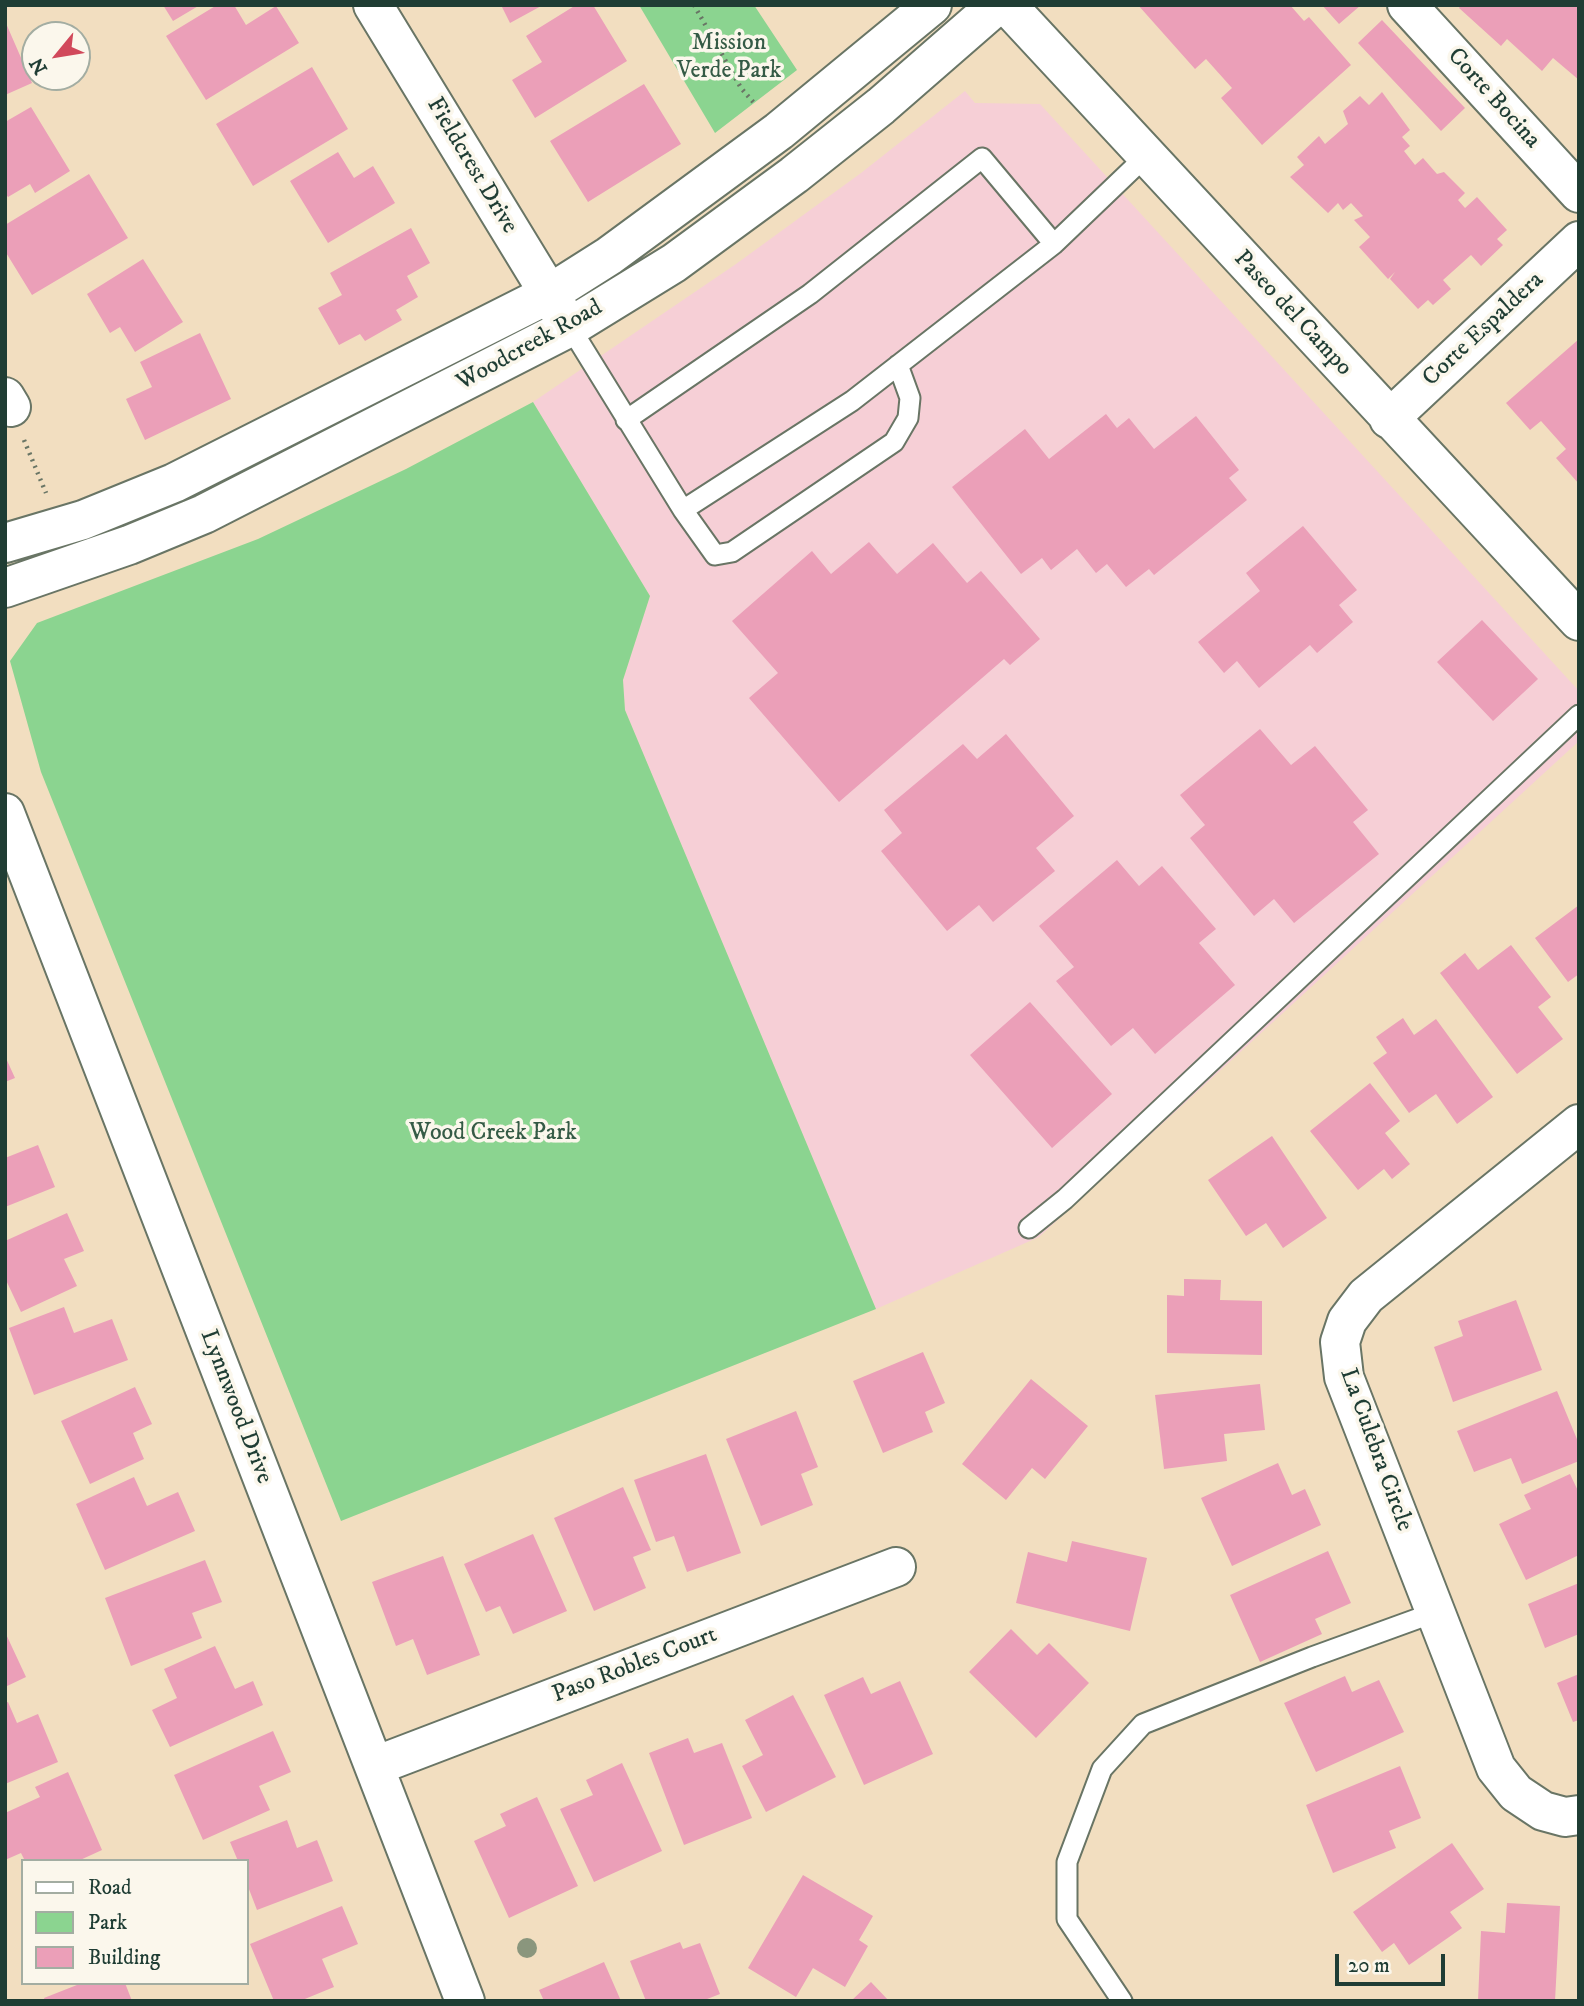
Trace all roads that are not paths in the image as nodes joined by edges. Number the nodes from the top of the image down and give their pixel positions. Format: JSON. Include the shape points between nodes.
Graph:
{"nodes":[{"id":1,"x":373,"y":5,"type":"edge"},
{"id":2,"x":932,"y":5,"type":"edge"},
{"id":3,"x":997,"y":5,"type":"edge"},
{"id":4,"x":1007,"y":5,"type":"edge"},
{"id":5,"x":1407,"y":5,"type":"edge"},
{"id":6,"x":1146,"y":156,"type":"junction"},
{"id":7,"x":1579,"y":193,"type":"edge"},
{"id":8,"x":1579,"y":241,"type":"edge"},
{"id":9,"x":1054,"y":244,"type":"junction"},
{"id":10,"x":549,"y":294,"type":"junction"},
{"id":11,"x":570,"y":327,"type":"junction"},
{"id":12,"x":898,"y":365,"type":"junction"},
{"id":13,"x":1389,"y":419,"type":"junction"},
{"id":14,"x":626,"y":420,"type":"junction"},
{"id":15,"x":683,"y":510,"type":"junction"},
{"id":16,"x":5,"y":544,"type":"edge"},
{"id":17,"x":5,"y":588,"type":"edge"},
{"id":18,"x":1579,"y":621,"type":"edge"},
{"id":19,"x":1579,"y":715,"type":"edge"},
{"id":20,"x":5,"y":813,"type":"edge"},
{"id":21,"x":15,"y":867,"type":"edge"},
{"id":22,"x":1579,"y":1124,"type":"edge"},
{"id":23,"x":1029,"y":1228,"type":"dead end"},
{"id":24,"x":896,"y":1567,"type":"dead end"},
{"id":25,"x":1436,"y":1612,"type":"junction"},
{"id":26,"x":375,"y":1766,"type":"junction"},
{"id":27,"x":1579,"y":1815,"type":"edge"},
{"id":28,"x":465,"y":2001,"type":"edge"},
{"id":29,"x":1122,"y":2001,"type":"edge"}],
"edges":[{"from":1,"to":10,"type":"street","name":"Fieldcrest Drive"},
{"from":2,"to":10,"type":"street","name":"Woodcreek Road","via":[[779,131],[620,248]]},
{"from":3,"to":11,"type":"street","name":"Woodcreek Road","via":[[794,175],[674,263]]},
{"from":4,"to":6,"type":"street","name":"Paseo del Campo"},
{"from":5,"to":7,"type":"street","name":"Corte Bocina"},
{"from":6,"to":9,"type":"lane"},
{"from":6,"to":13,"type":"street","name":"Paseo del Campo"},
{"from":8,"to":13,"type":"street","name":"Corte Espaldera"},
{"from":9,"to":12,"type":"lane"},
{"from":9,"to":14,"type":"lane","via":[[982,158],[810,294]]},
{"from":10,"to":11,"type":"street","name":"Fieldcrest Drive"},
{"from":10,"to":16,"type":"street","name":"Woodcreek Road","via":[[174,483],[83,520]]},
{"from":11,"to":14,"type":"lane"},
{"from":11,"to":17,"type":"street","name":"Woodcreek Road","via":[[204,514]]},
{"from":12,"to":15,"type":"lane","via":[[852,401]]},
{"from":12,"to":15,"type":"lane","via":[[910,398],[908,418],[894,442],[732,552],[715,555]]},
{"from":13,"to":18,"type":"street","name":"Paseo del Campo"},
{"from":14,"to":15,"type":"lane"},
{"from":19,"to":23,"type":"lane"},
{"from":20,"to":21,"type":"street","name":"Lynnwood Drive"},
{"from":21,"to":26,"type":"street","name":"Lynnwood Drive"},
{"from":22,"to":25,"type":"street","name":"La Culebra Circle","via":[[1366,1296],[1347,1321],[1340,1342],[1344,1377]]},
{"from":24,"to":26,"type":"street","name":"Paso Robles Court"},
{"from":25,"to":27,"type":"street","name":"La Culebra Circle","via":[[1496,1768],[1516,1793],[1543,1811],[1565,1817]]},
{"from":25,"to":29,"type":"lane","via":[[1143,1724],[1102,1769],[1068,1862],[1067,1919]]},
{"from":26,"to":28,"type":"street","name":"Lynnwood Drive"}]}
